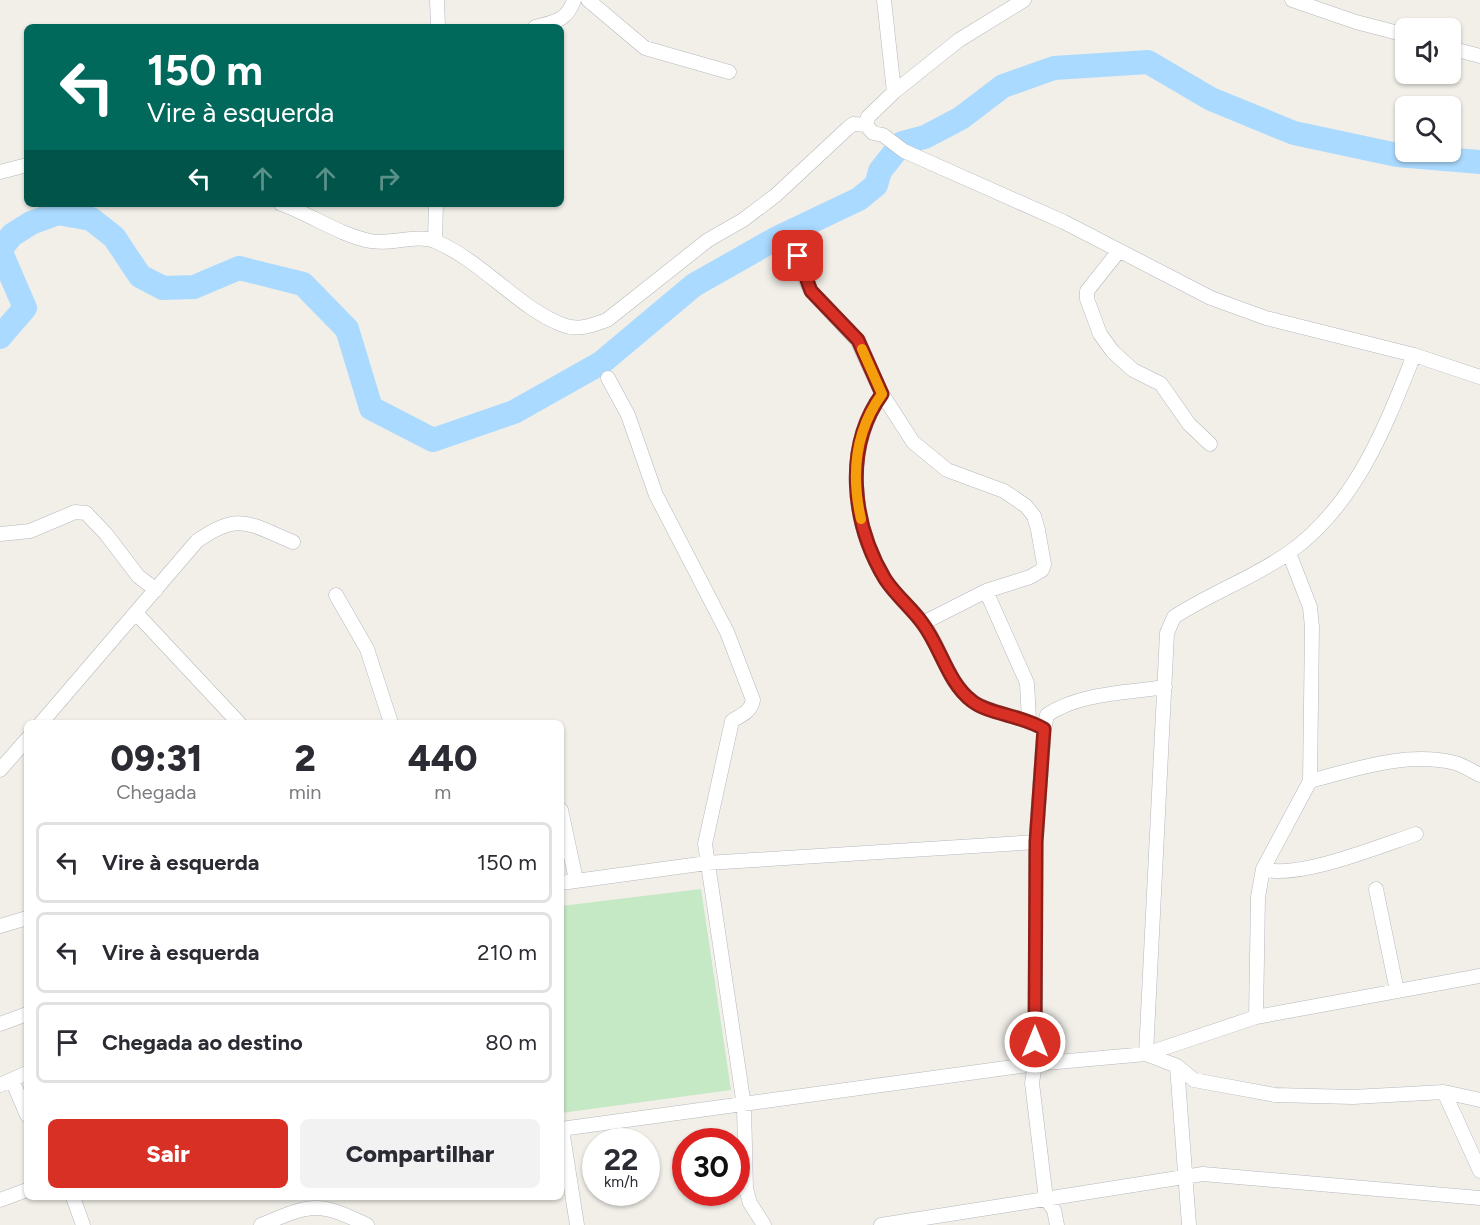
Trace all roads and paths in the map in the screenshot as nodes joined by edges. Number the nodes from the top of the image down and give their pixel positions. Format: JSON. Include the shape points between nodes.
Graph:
{"nodes":[{"id":1,"x":437,"y":0,"type":"edge"},
{"id":2,"x":574,"y":0,"type":"edge"},
{"id":3,"x":588,"y":0,"type":"edge"},
{"id":4,"x":884,"y":0,"type":"edge"},
{"id":5,"x":1024,"y":0,"type":"edge"},
{"id":6,"x":1292,"y":0,"type":"edge"},
{"id":7,"x":438,"y":24,"type":"edge"},
{"id":8,"x":548,"y":24,"type":"edge"},
{"id":9,"x":1395,"y":32,"type":"edge"},
{"id":10,"x":1461,"y":51,"type":"edge"},
{"id":11,"x":1480,"y":56,"type":"edge"},
{"id":12,"x":729,"y":72,"type":"dead end"},
{"id":13,"x":894,"y":92,"type":"junction"},
{"id":14,"x":866,"y":125,"type":"junction"},
{"id":15,"x":24,"y":166,"type":"edge"},
{"id":16,"x":0,"y":172,"type":"edge"},
{"id":17,"x":288,"y":207,"type":"edge"},
{"id":18,"x":436,"y":207,"type":"edge"},
{"id":19,"x":794,"y":239,"type":"dead end"},
{"id":20,"x":435,"y":241,"type":"junction"},
{"id":21,"x":1118,"y":252,"type":"junction"},
{"id":22,"x":1414,"y":354,"type":"junction"},
{"id":23,"x":1480,"y":377,"type":"edge"},
{"id":24,"x":608,"y":378,"type":"dead end"},
{"id":25,"x":882,"y":394,"type":"junction"},
{"id":26,"x":1210,"y":444,"type":"dead end"},
{"id":27,"x":1,"y":532,"type":"edge"},
{"id":28,"x":293,"y":542,"type":"dead end"},
{"id":29,"x":1289,"y":553,"type":"junction"},
{"id":30,"x":156,"y":590,"type":"junction"},
{"id":31,"x":986,"y":591,"type":"junction"},
{"id":32,"x":336,"y":595,"type":"dead end"},
{"id":33,"x":136,"y":613,"type":"junction"},
{"id":34,"x":923,"y":623,"type":"junction"},
{"id":35,"x":1165,"y":687,"type":"junction"},
{"id":36,"x":44,"y":720,"type":"edge"},
{"id":37,"x":236,"y":720,"type":"edge"},
{"id":38,"x":390,"y":720,"type":"edge"},
{"id":39,"x":1029,"y":720,"type":"junction"},
{"id":40,"x":1044,"y":729,"type":"junction"},
{"id":41,"x":24,"y":742,"type":"edge"},
{"id":42,"x":0,"y":770,"type":"edge"},
{"id":43,"x":1480,"y":775,"type":"edge"},
{"id":44,"x":1310,"y":781,"type":"junction"},
{"id":45,"x":564,"y":824,"type":"edge"},
{"id":46,"x":1416,"y":834,"type":"dead end"},
{"id":47,"x":1036,"y":842,"type":"junction"},
{"id":48,"x":707,"y":863,"type":"junction"},
{"id":49,"x":1263,"y":869,"type":"junction"},
{"id":50,"x":576,"y":880,"type":"junction"},
{"id":51,"x":564,"y":882,"type":"edge"},
{"id":52,"x":1376,"y":889,"type":"dead end"},
{"id":53,"x":24,"y":919,"type":"edge"},
{"id":54,"x":0,"y":926,"type":"edge"},
{"id":55,"x":1480,"y":976,"type":"edge"},
{"id":56,"x":1397,"y":991,"type":"junction"},
{"id":57,"x":24,"y":1015,"type":"edge"},
{"id":58,"x":1256,"y":1017,"type":"junction"},
{"id":59,"x":0,"y":1024,"type":"edge"},
{"id":60,"x":1146,"y":1054,"type":"junction"},
{"id":61,"x":1035,"y":1064,"type":"junction"},
{"id":62,"x":1177,"y":1066,"type":"junction"},
{"id":63,"x":24,"y":1074,"type":"edge"},
{"id":64,"x":6,"y":1082,"type":"edge"},
{"id":65,"x":1444,"y":1092,"type":"junction"},
{"id":66,"x":1480,"y":1100,"type":"edge"},
{"id":67,"x":744,"y":1106,"type":"junction"},
{"id":68,"x":24,"y":1110,"type":"edge"},
{"id":69,"x":564,"y":1129,"type":"edge"},
{"id":70,"x":564,"y":1142,"type":"edge"},
{"id":71,"x":1480,"y":1171,"type":"edge"},
{"id":72,"x":1185,"y":1177,"type":"junction"},
{"id":73,"x":24,"y":1191,"type":"edge"},
{"id":74,"x":1480,"y":1198,"type":"edge"},
{"id":75,"x":1046,"y":1199,"type":"junction"},
{"id":76,"x":0,"y":1200,"type":"edge"},
{"id":77,"x":74,"y":1200,"type":"edge"},
{"id":78,"x":83,"y":1225,"type":"edge"},
{"id":79,"x":261,"y":1225,"type":"edge"},
{"id":80,"x":367,"y":1225,"type":"edge"},
{"id":81,"x":577,"y":1225,"type":"edge"},
{"id":82,"x":764,"y":1225,"type":"edge"},
{"id":83,"x":881,"y":1225,"type":"edge"},
{"id":84,"x":1057,"y":1225,"type":"edge"},
{"id":85,"x":1189,"y":1225,"type":"edge"}],
"edges":[{"from":1,"to":7,"type":"street"},
{"from":2,"to":8,"type":"street","via":[[561,21]]},
{"from":3,"to":12,"type":"street","via":[[645,48]]},
{"from":4,"to":13,"type":"street"},
{"from":5,"to":13,"type":"street","via":[[959,40]]},
{"from":6,"to":9,"type":"street"},
{"from":10,"to":11,"type":"street"},
{"from":13,"to":14,"type":"street","via":[[868,117]]},
{"from":14,"to":20,"type":"street","via":[[853,124],[776,195],[708,240],[607,320],[588,327],[564,326],[537,311],[468,258]]},
{"from":14,"to":21,"type":"street","via":[[904,151],[1064,222]]},
{"from":15,"to":16,"type":"street"},
{"from":17,"to":20,"type":"street","via":[[367,240]]},
{"from":18,"to":20,"type":"street"},
{"from":19,"to":25,"type":"street","via":[[811,291],[858,340]]},
{"from":21,"to":22,"type":"street","via":[[1211,298],[1266,318]]},
{"from":21,"to":26,"type":"street","via":[[1088,291],[1087,299],[1100,334],[1133,370],[1161,384],[1189,424]]},
{"from":22,"to":23,"type":"street"},
{"from":22,"to":29,"type":"street","via":[[1386,427],[1362,472],[1321,525]]},
{"from":24,"to":48,"type":"street","via":[[628,415],[656,495],[727,632],[753,700],[752,706],[732,721],[706,836]]},
{"from":25,"to":31,"type":"street","via":[[913,442],[947,470],[1004,490],[1034,516],[1042,570]]},
{"from":25,"to":34,"type":"street","via":[[861,430],[856,467],[858,504],[868,548],[886,580]]},
{"from":27,"to":30,"type":"street","via":[[45,527],[75,512],[86,513],[138,576]]},
{"from":28,"to":30,"type":"street","via":[[249,523],[235,521],[215,528],[197,541]]},
{"from":29,"to":35,"type":"street","via":[[1174,617],[1167,633]]},
{"from":29,"to":44,"type":"street","via":[[1310,607],[1312,627]]},
{"from":30,"to":33,"type":"street"},
{"from":31,"to":34,"type":"street"},
{"from":31,"to":39,"type":"street","via":[[1028,683]]},
{"from":32,"to":38,"type":"street","via":[[367,649]]},
{"from":33,"to":36,"type":"street"},
{"from":33,"to":37,"type":"street"},
{"from":34,"to":39,"type":"street","via":[[971,701]]},
{"from":35,"to":40,"type":"street","via":[[1059,706],[1047,715]]},
{"from":35,"to":60,"type":"street"},
{"from":39,"to":40,"type":"street"},
{"from":40,"to":47,"type":"street"},
{"from":41,"to":42,"type":"street"},
{"from":43,"to":44,"type":"street","via":[[1456,763],[1419,759],[1374,764]]},
{"from":44,"to":49,"type":"street"},
{"from":45,"to":50,"type":"street"},
{"from":46,"to":49,"type":"street","via":[[1297,872],[1274,873]]},
{"from":47,"to":48,"type":"street"},
{"from":47,"to":61,"type":"street"},
{"from":48,"to":50,"type":"street"},
{"from":48,"to":67,"type":"street"},
{"from":49,"to":58,"type":"street","via":[[1258,897]]},
{"from":50,"to":51,"type":"street"},
{"from":52,"to":56,"type":"street"},
{"from":53,"to":54,"type":"street"},
{"from":55,"to":56,"type":"street"},
{"from":56,"to":58,"type":"street"},
{"from":57,"to":59,"type":"street"},
{"from":58,"to":60,"type":"street"},
{"from":60,"to":61,"type":"street"},
{"from":60,"to":62,"type":"street"},
{"from":61,"to":67,"type":"street"},
{"from":61,"to":75,"type":"street","via":[[1032,1083]]},
{"from":62,"to":65,"type":"street","via":[[1194,1080],[1275,1095],[1353,1098]]},
{"from":62,"to":72,"type":"street"},
{"from":63,"to":64,"type":"street"},
{"from":64,"to":68,"type":"street"},
{"from":65,"to":66,"type":"street"},
{"from":65,"to":71,"type":"street"},
{"from":67,"to":69,"type":"street"},
{"from":67,"to":82,"type":"street","via":[[746,1189]]},
{"from":70,"to":81,"type":"street"},
{"from":72,"to":74,"type":"street","via":[[1223,1174]]},
{"from":72,"to":75,"type":"street"},
{"from":72,"to":85,"type":"street"},
{"from":73,"to":76,"type":"street"},
{"from":75,"to":83,"type":"street"},
{"from":75,"to":84,"type":"street","via":[[1054,1210]]},
{"from":77,"to":78,"type":"street"},
{"from":79,"to":80,"type":"street","via":[[321,1206]]}]}
